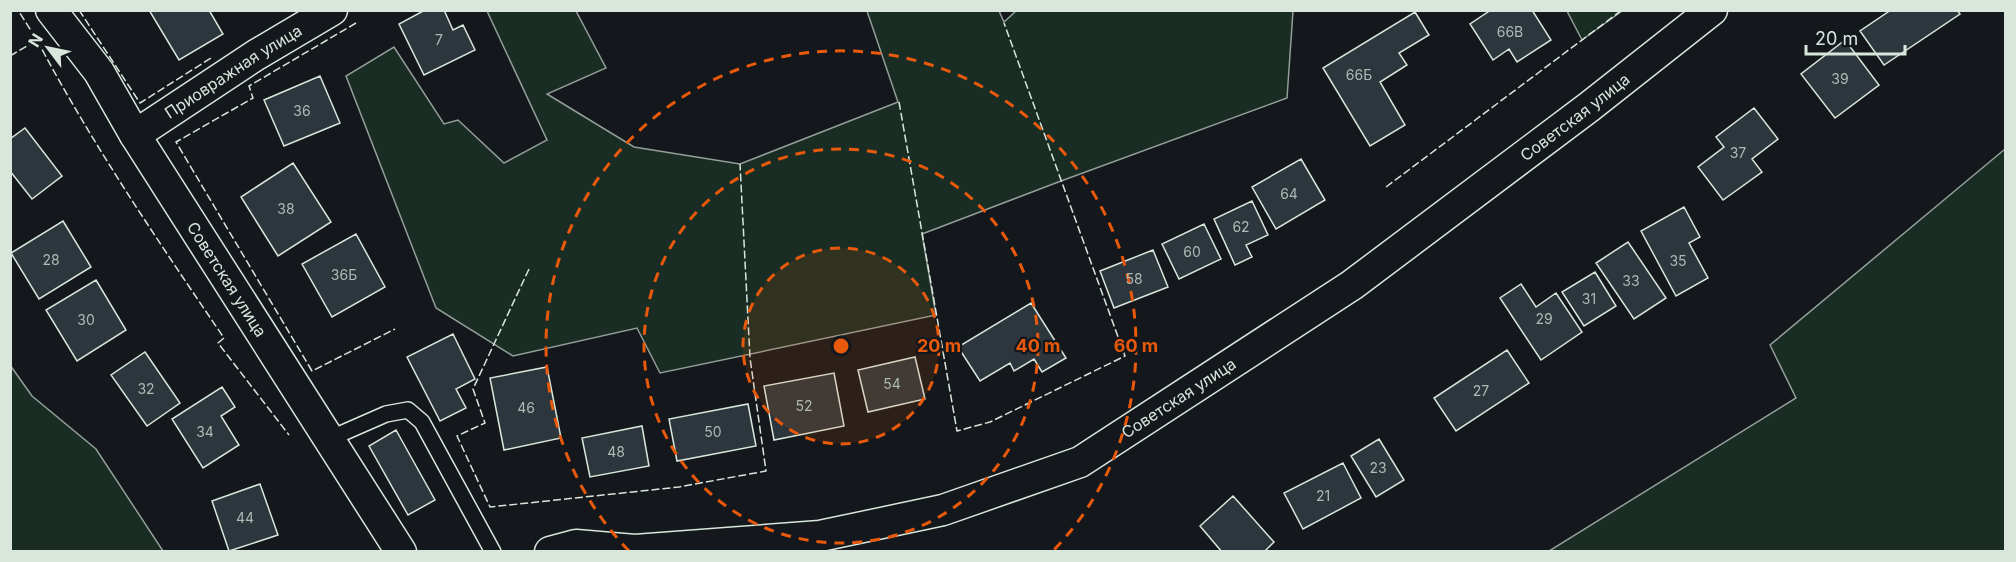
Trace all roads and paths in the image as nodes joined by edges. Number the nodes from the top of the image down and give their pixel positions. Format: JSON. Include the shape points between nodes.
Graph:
{"nodes":[{"id":1,"x":51,"y":10,"type":"edge"},
{"id":2,"x":332,"y":10,"type":"edge"},
{"id":3,"x":1712,"y":10,"type":"edge"},
{"id":4,"x":135,"y":135,"type":"junction"},
{"id":5,"x":329,"y":440,"type":"junction"},
{"id":6,"x":815,"y":544,"type":"edge"},
{"id":7,"x":636,"y":551,"type":"edge"},
{"id":8,"x":401,"y":552,"type":"edge"},
{"id":9,"x":493,"y":552,"type":"edge"},
{"id":10,"x":550,"y":552,"type":"edge"}],
"edges":[{"from":1,"to":4,"type":"street","name":"Советская улица","via":[[99,72]]},
{"from":2,"to":4,"type":"street","name":"Приовражная улица"},
{"from":3,"to":6,"type":"street","name":"Советская улица","via":[[1352,285],[1080,462],[943,510]]},
{"from":4,"to":5,"type":"street","name":"Советская улица"},
{"from":5,"to":8,"type":"street","name":"Советская улица"},
{"from":5,"to":9,"type":"lane","via":[[386,414],[408,410],[422,422]]},
{"from":6,"to":7,"type":"street","name":"Советская улица"},
{"from":7,"to":10,"type":"street","name":"Советская улица","via":[[576,545]]}]}
